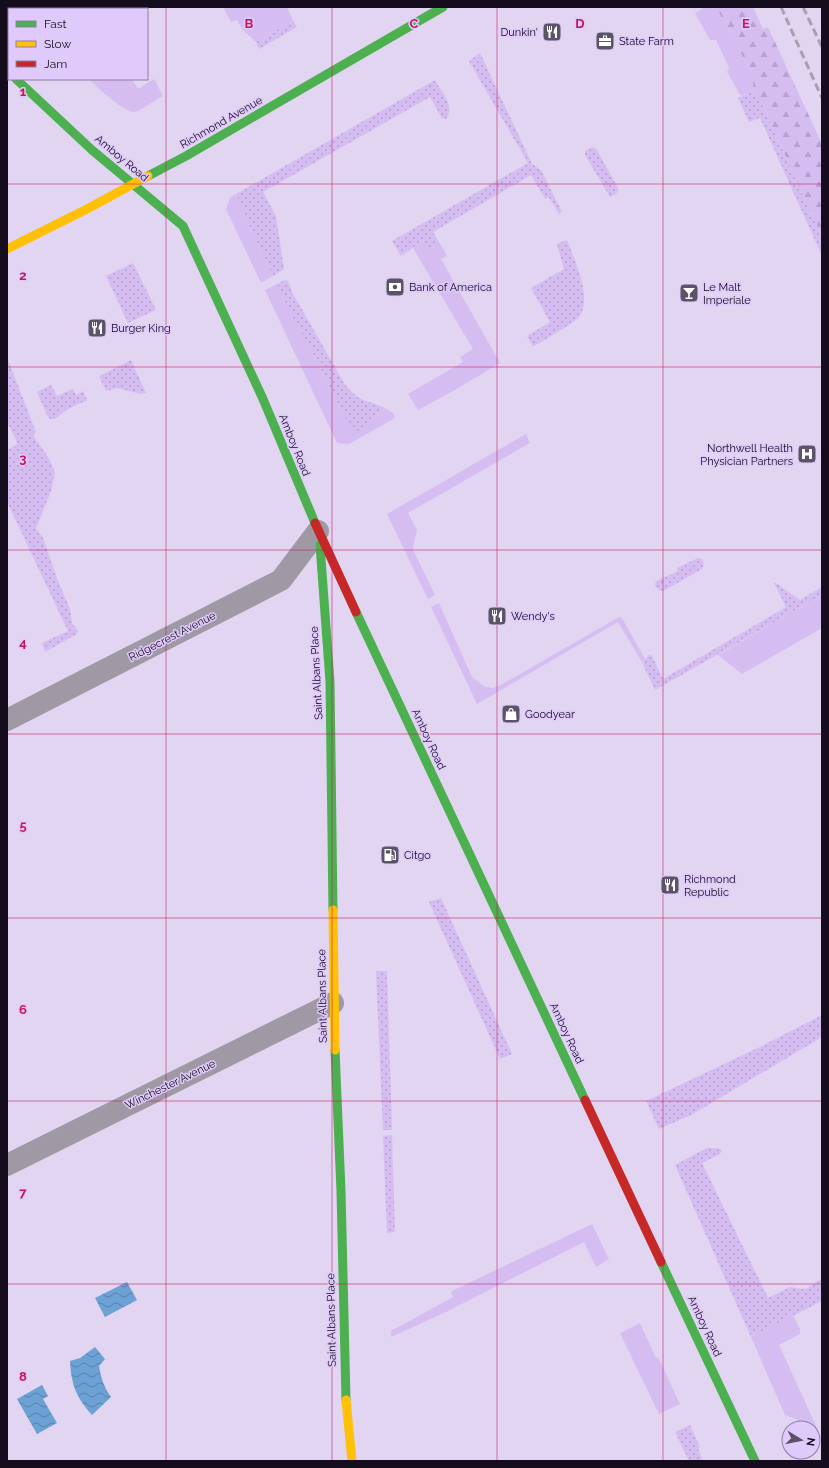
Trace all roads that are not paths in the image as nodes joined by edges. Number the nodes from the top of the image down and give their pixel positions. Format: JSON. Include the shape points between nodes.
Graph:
{"nodes":[{"id":1,"x":443,"y":7,"type":"edge"},
{"id":2,"x":17,"y":80,"type":"edge"},
{"id":3,"x":134,"y":185,"type":"junction"},
{"id":4,"x":7,"y":249,"type":"edge"},
{"id":5,"x":318,"y":531,"type":"junction"},
{"id":6,"x":7,"y":720,"type":"edge"},
{"id":7,"x":334,"y":1002,"type":"junction"},
{"id":8,"x":7,"y":1165,"type":"edge"},
{"id":9,"x":352,"y":1461,"type":"edge"},
{"id":10,"x":755,"y":1461,"type":"edge"}],
"edges":[{"from":1,"to":3,"type":"main road","name":"Richmond Avenue"},
{"from":2,"to":3,"type":"main road","name":"Amboy Road","via":[[92,150]]},
{"from":3,"to":4,"type":"main road","name":"Richmond Avenue"},
{"from":3,"to":5,"type":"main road","name":"Amboy Road","via":[[183,226],[263,399]]},
{"from":5,"to":6,"type":"street","name":"Ridgecrest Avenue","via":[[281,580]]},
{"from":5,"to":7,"type":"main road","name":"Saint Albans Place","via":[[330,682]]},
{"from":5,"to":10,"type":"main road","name":"Amboy Road"},
{"from":7,"to":8,"type":"street","name":"Winchester Avenue"},
{"from":7,"to":9,"type":"main road","name":"Saint Albans Place","via":[[346,1411]]}]}
